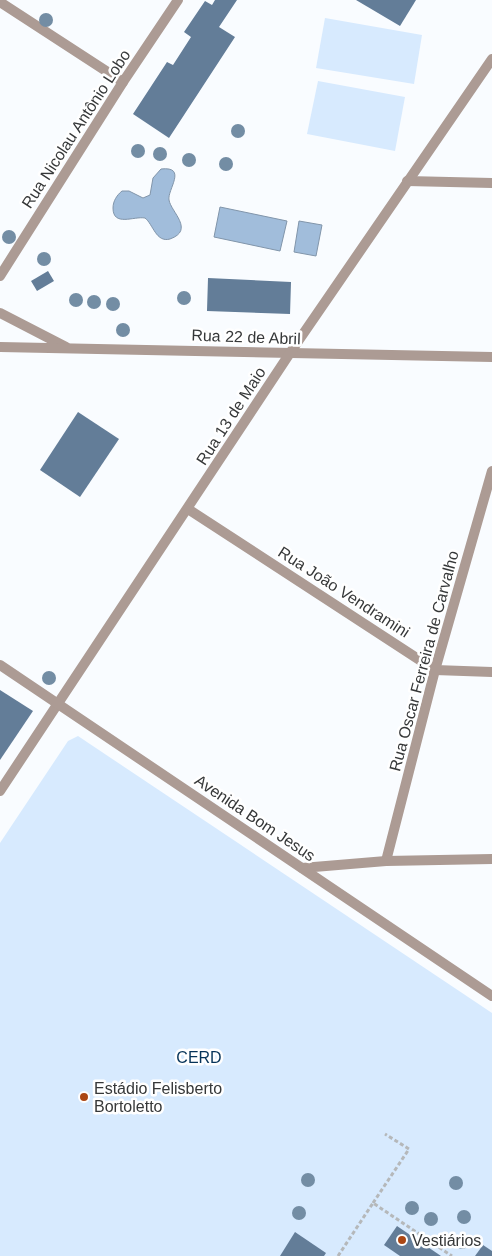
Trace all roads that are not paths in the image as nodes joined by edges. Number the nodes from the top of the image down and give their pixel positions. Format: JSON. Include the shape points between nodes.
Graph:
{"nodes":[{"id":1,"x":0,"y":2,"type":"edge"},
{"id":2,"x":176,"y":2,"type":"edge"},
{"id":3,"x":492,"y":59,"type":"edge"},
{"id":4,"x":123,"y":82,"type":"junction"},
{"id":5,"x":407,"y":181,"type":"junction"},
{"id":6,"x":492,"y":183,"type":"edge"},
{"id":7,"x":0,"y":276,"type":"edge"},
{"id":8,"x":0,"y":313,"type":"edge"},
{"id":9,"x":0,"y":347,"type":"edge"},
{"id":10,"x":70,"y":348,"type":"junction"},
{"id":11,"x":290,"y":354,"type":"junction"},
{"id":12,"x":492,"y":357,"type":"edge"},
{"id":13,"x":492,"y":470,"type":"edge"},
{"id":14,"x":188,"y":508,"type":"junction"},
{"id":15,"x":0,"y":665,"type":"edge"},
{"id":16,"x":435,"y":670,"type":"junction"},
{"id":17,"x":492,"y":672,"type":"edge"},
{"id":18,"x":58,"y":703,"type":"junction"},
{"id":19,"x":0,"y":791,"type":"edge"},
{"id":20,"x":492,"y":859,"type":"edge"},
{"id":21,"x":386,"y":860,"type":"junction"},
{"id":22,"x":302,"y":868,"type":"junction"},
{"id":23,"x":492,"y":996,"type":"edge"}],
"edges":[{"from":1,"to":4,"type":"street"},
{"from":2,"to":4,"type":"street","name":"Rua Nicolau Antônio Lobo"},
{"from":3,"to":5,"type":"street","name":"Rua 13 de Maio"},
{"from":4,"to":7,"type":"street","name":"Rua Nicolau Antônio Lobo"},
{"from":5,"to":6,"type":"street"},
{"from":5,"to":11,"type":"street","name":"Rua 13 de Maio"},
{"from":8,"to":10,"type":"street"},
{"from":9,"to":10,"type":"street","name":"Rua 22 de Abril"},
{"from":10,"to":11,"type":"street","name":"Rua 22 de Abril"},
{"from":11,"to":12,"type":"street","name":"Rua 22 de Abril"},
{"from":11,"to":14,"type":"street","name":"Rua 13 de Maio"},
{"from":13,"to":16,"type":"street","name":"Rua Oscar Ferreira de Carvalho"},
{"from":14,"to":16,"type":"street","name":"Rua João Vendramini"},
{"from":14,"to":18,"type":"street","name":"Rua 13 de Maio"},
{"from":15,"to":18,"type":"street","name":"Avenida Bom Jesus"},
{"from":16,"to":17,"type":"street"},
{"from":16,"to":21,"type":"street","name":"Rua Oscar Ferreira de Carvalho"},
{"from":18,"to":19,"type":"street","name":"Rua 13 de Maio"},
{"from":18,"to":22,"type":"street","name":"Avenida Bom Jesus"},
{"from":20,"to":21,"type":"street"},
{"from":21,"to":22,"type":"street"},
{"from":22,"to":23,"type":"street","name":"Avenida Bom Jesus"}]}
